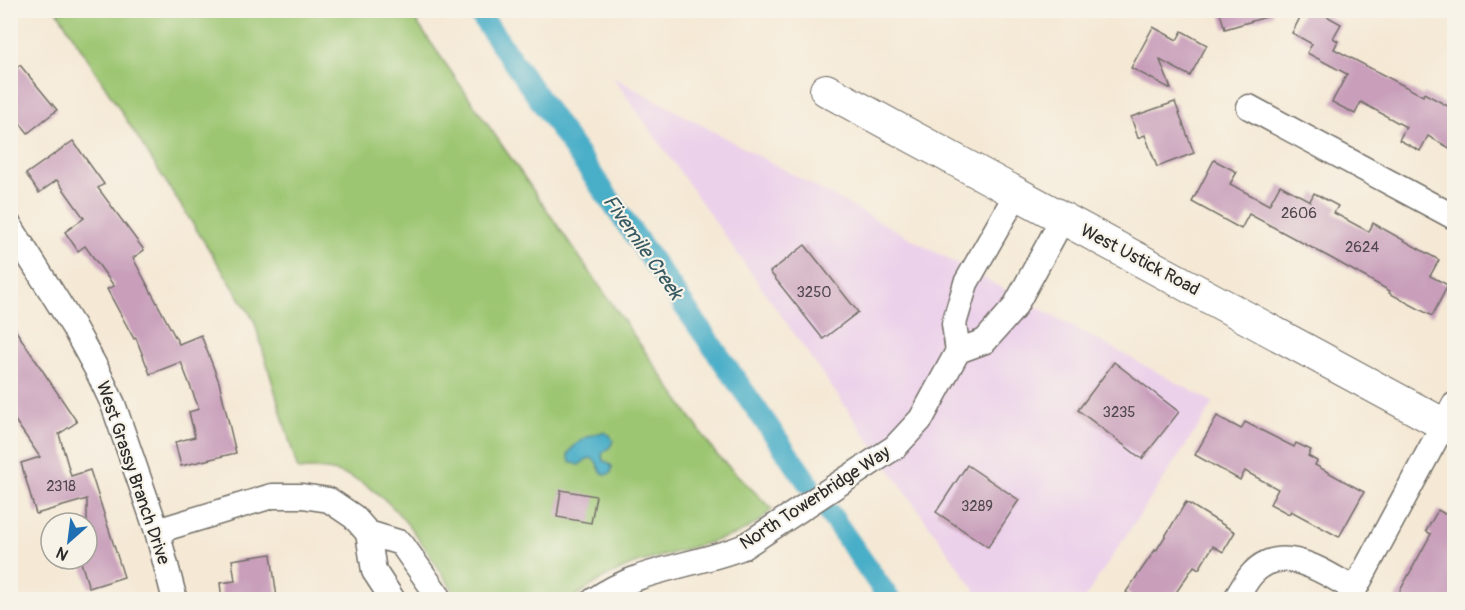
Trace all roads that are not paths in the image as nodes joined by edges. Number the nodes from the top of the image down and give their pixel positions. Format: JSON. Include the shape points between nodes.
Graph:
{"nodes":[{"id":1,"x":826,"y":90,"type":"dead end"},
{"id":2,"x":1249,"y":107,"type":"dead end"},
{"id":3,"x":1017,"y":193,"type":"junction"},
{"id":4,"x":1455,"y":217,"type":"edge"},
{"id":5,"x":1063,"y":218,"type":"junction"},
{"id":6,"x":10,"y":226,"type":"edge"},
{"id":7,"x":958,"y":351,"type":"junction"},
{"id":8,"x":1451,"y":420,"type":"edge"},
{"id":9,"x":157,"y":531,"type":"junction"},
{"id":10,"x":368,"y":533,"type":"junction"},
{"id":11,"x":1352,"y":595,"type":"edge"},
{"id":12,"x":175,"y":600,"type":"edge"},
{"id":13,"x":393,"y":600,"type":"edge"},
{"id":14,"x":441,"y":600,"type":"edge"},
{"id":15,"x":594,"y":600,"type":"edge"},
{"id":16,"x":1235,"y":600,"type":"edge"}],
"edges":[{"from":1,"to":3,"type":"main road","name":"West Ustick Road"},
{"from":2,"to":4,"type":"street"},
{"from":3,"to":5,"type":"main road","name":"West Ustick Road"},
{"from":3,"to":7,"type":"street","via":[[966,283],[954,324]]},
{"from":5,"to":7,"type":"street","via":[[1014,308],[985,341]]},
{"from":5,"to":8,"type":"main road","name":"West Ustick Road"},
{"from":6,"to":9,"type":"street","name":"West Grassy Branch Drive","via":[[97,370],[113,404]]},
{"from":7,"to":15,"type":"street","name":"North Towerbridge Way","via":[[921,419],[895,447],[866,467],[743,547],[647,573]]},
{"from":8,"to":11,"type":"street"},
{"from":9,"to":10,"type":"street","via":[[272,496],[302,496],[329,500],[354,517]]},
{"from":9,"to":12,"type":"street","name":"West Grassy Branch Drive"},
{"from":10,"to":13,"type":"street","via":[[374,571]]},
{"from":10,"to":14,"type":"street","via":[[401,543]]},
{"from":11,"to":16,"type":"street","via":[[1300,561],[1287,559],[1253,572]]}]}
